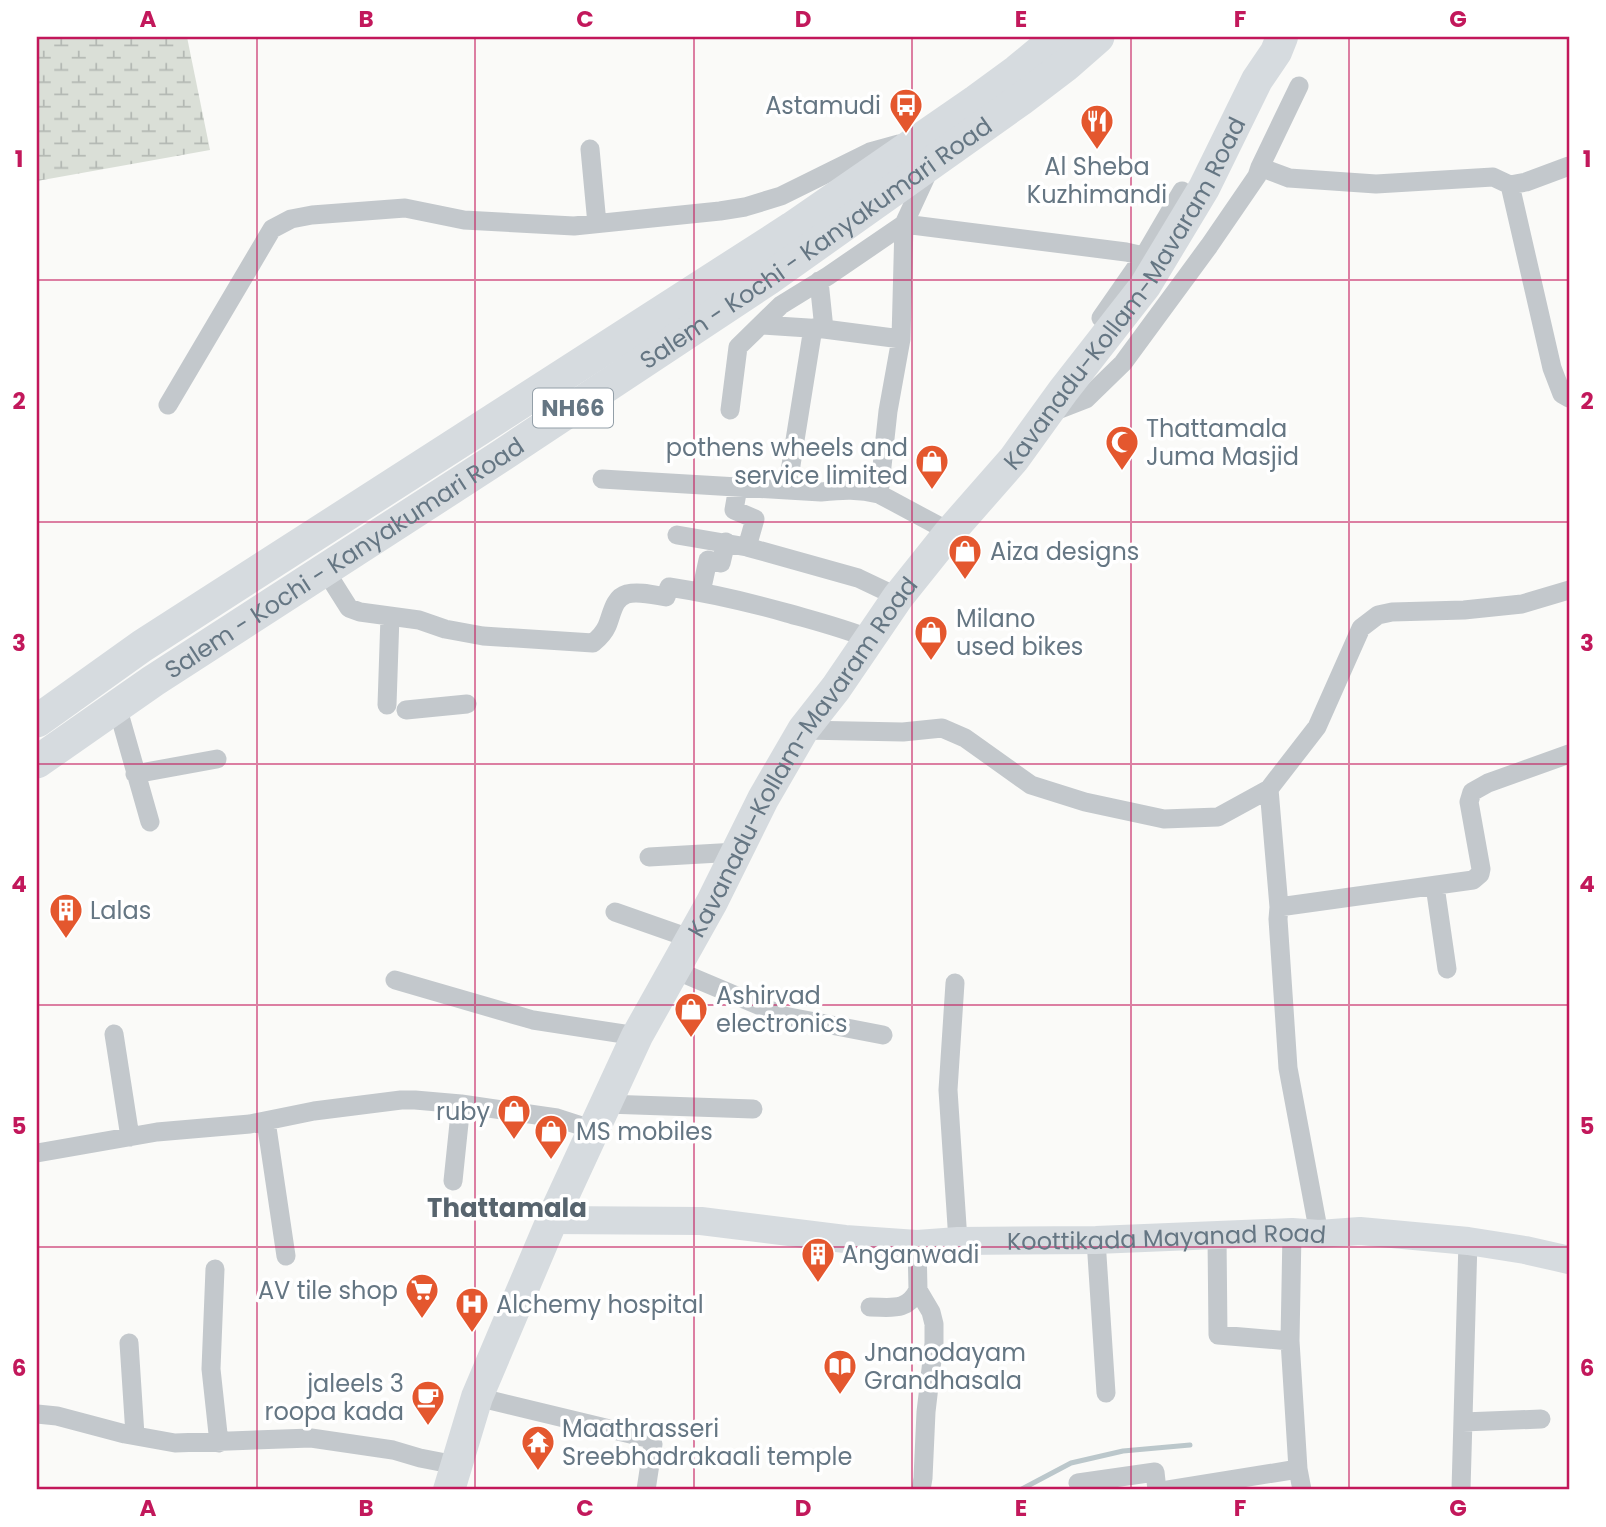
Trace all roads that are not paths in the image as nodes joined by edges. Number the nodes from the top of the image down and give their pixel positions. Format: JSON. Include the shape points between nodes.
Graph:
{"nodes":[{"id":1,"x":1058,"y":37,"type":"edge"},
{"id":2,"x":1098,"y":37,"type":"edge"},
{"id":3,"x":1261,"y":37,"type":"edge"},
{"id":4,"x":1282,"y":37,"type":"edge"},
{"id":5,"x":1257,"y":80,"type":"junction"},
{"id":6,"x":1299,"y":86,"type":"dead end"},
{"id":7,"x":590,"y":149,"type":"dead end"},
{"id":8,"x":927,"y":151,"type":"junction"},
{"id":9,"x":1569,"y":166,"type":"edge"},
{"id":10,"x":1260,"y":167,"type":"junction"},
{"id":11,"x":1510,"y":185,"type":"junction"},
{"id":12,"x":1182,"y":191,"type":"dead end"},
{"id":13,"x":597,"y":224,"type":"junction"},
{"id":14,"x":904,"y":224,"type":"junction"},
{"id":15,"x":1144,"y":256,"type":"junction"},
{"id":16,"x":820,"y":281,"type":"junction"},
{"id":17,"x":761,"y":325,"type":"junction"},
{"id":18,"x":819,"y":328,"type":"junction"},
{"id":19,"x":901,"y":339,"type":"junction"},
{"id":20,"x":1089,"y":360,"type":"junction"},
{"id":21,"x":1569,"y":398,"type":"edge"},
{"id":22,"x":168,"y":405,"type":"dead end"},
{"id":23,"x":730,"y":411,"type":"dead end"},
{"id":24,"x":1045,"y":415,"type":"junction"},
{"id":25,"x":602,"y":479,"type":"dead end"},
{"id":26,"x":738,"y":487,"type":"junction"},
{"id":27,"x":787,"y":490,"type":"junction"},
{"id":28,"x":879,"y":494,"type":"junction"},
{"id":29,"x":950,"y":533,"type":"junction"},
{"id":30,"x":677,"y":535,"type":"dead end"},
{"id":31,"x":726,"y":542,"type":"junction"},
{"id":32,"x":747,"y":547,"type":"junction"},
{"id":33,"x":325,"y":570,"type":"junction"},
{"id":34,"x":1569,"y":590,"type":"edge"},
{"id":35,"x":701,"y":592,"type":"junction"},
{"id":36,"x":898,"y":597,"type":"junction"},
{"id":37,"x":390,"y":616,"type":"junction"},
{"id":38,"x":870,"y":639,"type":"junction"},
{"id":39,"x":467,"y":704,"type":"dead end"},
{"id":40,"x":387,"y":705,"type":"dead end"},
{"id":41,"x":117,"y":706,"type":"junction"},
{"id":42,"x":406,"y":710,"type":"dead end"},
{"id":43,"x":37,"y":720,"type":"edge"},
{"id":44,"x":803,"y":730,"type":"junction"},
{"id":45,"x":1569,"y":754,"type":"edge"},
{"id":46,"x":218,"y":759,"type":"dead end"},
{"id":47,"x":37,"y":762,"type":"edge"},
{"id":48,"x":135,"y":774,"type":"junction"},
{"id":49,"x":1269,"y":789,"type":"junction"},
{"id":50,"x":150,"y":822,"type":"dead end"},
{"id":51,"x":737,"y":852,"type":"junction"},
{"id":52,"x":649,"y":857,"type":"dead end"},
{"id":53,"x":1435,"y":886,"type":"junction"},
{"id":54,"x":1279,"y":907,"type":"junction"},
{"id":55,"x":615,"y":912,"type":"dead end"},
{"id":56,"x":692,"y":939,"type":"junction"},
{"id":57,"x":1447,"y":969,"type":"dead end"},
{"id":58,"x":675,"y":970,"type":"junction"},
{"id":59,"x":395,"y":980,"type":"dead end"},
{"id":60,"x":955,"y":983,"type":"dead end"},
{"id":61,"x":114,"y":1034,"type":"dead end"},
{"id":62,"x":883,"y":1035,"type":"dead end"},
{"id":63,"x":637,"y":1036,"type":"junction"},
{"id":64,"x":461,"y":1104,"type":"junction"},
{"id":65,"x":752,"y":1109,"type":"dead end"},
{"id":66,"x":600,"y":1117,"type":"junction"},
{"id":67,"x":266,"y":1121,"type":"junction"},
{"id":68,"x":130,"y":1137,"type":"junction"},
{"id":69,"x":37,"y":1153,"type":"edge"},
{"id":70,"x":453,"y":1181,"type":"dead end"},
{"id":71,"x":552,"y":1220,"type":"junction"},
{"id":72,"x":1305,"y":1233,"type":"junction"},
{"id":73,"x":1217,"y":1236,"type":"junction"},
{"id":74,"x":1096,"y":1240,"type":"junction"},
{"id":75,"x":958,"y":1241,"type":"junction"},
{"id":76,"x":1468,"y":1241,"type":"junction"},
{"id":77,"x":918,"y":1244,"type":"junction"},
{"id":78,"x":286,"y":1256,"type":"dead end"},
{"id":79,"x":1569,"y":1260,"type":"edge"},
{"id":80,"x":215,"y":1269,"type":"dead end"},
{"id":81,"x":918,"y":1290,"type":"junction"},
{"id":82,"x":870,"y":1307,"type":"dead end"},
{"id":83,"x":1290,"y":1341,"type":"junction"},
{"id":84,"x":129,"y":1343,"type":"dead end"},
{"id":85,"x":1106,"y":1394,"type":"dead end"},
{"id":86,"x":477,"y":1397,"type":"junction"},
{"id":87,"x":37,"y":1414,"type":"edge"},
{"id":88,"x":1541,"y":1419,"type":"dead end"},
{"id":89,"x":1463,"y":1422,"type":"junction"},
{"id":90,"x":135,"y":1435,"type":"junction"},
{"id":91,"x":219,"y":1443,"type":"junction"},
{"id":92,"x":1298,"y":1469,"type":"junction"},
{"id":93,"x":452,"y":1478,"type":"edge"},
{"id":94,"x":1078,"y":1483,"type":"dead end"},
{"id":95,"x":646,"y":1490,"type":"edge"},
{"id":96,"x":921,"y":1490,"type":"edge"},
{"id":97,"x":1157,"y":1490,"type":"edge"},
{"id":98,"x":1168,"y":1490,"type":"edge"},
{"id":99,"x":1302,"y":1490,"type":"edge"},
{"id":100,"x":1461,"y":1490,"type":"edge"}],
"edges":[{"from":1,"to":8,"type":"highway","name":"Salem - Kochi - Kanyakumari Road","number":"NH66"},
{"from":2,"to":8,"type":"highway","name":"Salem - Kochi - Kanyakumari Road","number":"NH66","via":[[1057,72]]},
{"from":3,"to":5,"type":"main road","name":"Kavanadu-Kollam-Mavaram Road"},
{"from":4,"to":5,"type":"main road","name":"Kavanadu-Kollam-Mavaram Road"},
{"from":5,"to":20,"type":"main road","name":"Kavanadu-Kollam-Mavaram Road","via":[[1178,233]]},
{"from":6,"to":10,"type":"street"},
{"from":7,"to":13,"type":"street"},
{"from":8,"to":13,"type":"street","via":[[870,152],[781,196],[745,207]]},
{"from":8,"to":14,"type":"street"},
{"from":8,"to":33,"type":"highway","name":"Salem - Kochi - Kanyakumari Road","number":"NH66","via":[[768,279]]},
{"from":8,"to":43,"type":"highway","name":"Salem - Kochi - Kanyakumari Road","number":"NH66","via":[[792,228],[142,646]]},
{"from":9,"to":11,"type":"street"},
{"from":10,"to":11,"type":"street","via":[[1289,178],[1326,181],[1376,184],[1493,177]]},
{"from":10,"to":24,"type":"street","via":[[1123,363],[1086,399]]},
{"from":11,"to":21,"type":"street","via":[[1552,368],[1562,394]]},
{"from":12,"to":15,"type":"street"},
{"from":13,"to":22,"type":"street","via":[[464,220],[405,208],[290,219],[272,229]]},
{"from":14,"to":15,"type":"street"},
{"from":14,"to":16,"type":"street"},
{"from":14,"to":19,"type":"street"},
{"from":15,"to":20,"type":"street","via":[[1089,333]]},
{"from":16,"to":17,"type":"street","via":[[781,305]]},
{"from":16,"to":18,"type":"street"},
{"from":17,"to":18,"type":"street"},
{"from":17,"to":23,"type":"street","via":[[738,347]]},
{"from":18,"to":19,"type":"street"},
{"from":18,"to":27,"type":"street"},
{"from":19,"to":28,"type":"street"},
{"from":20,"to":24,"type":"main road","name":"Kavanadu-Kollam-Mavaram Road"},
{"from":24,"to":29,"type":"main road","name":"Kavanadu-Kollam-Mavaram Road"},
{"from":25,"to":26,"type":"street"},
{"from":26,"to":27,"type":"street"},
{"from":26,"to":32,"type":"street","via":[[734,510],[755,519]]},
{"from":27,"to":28,"type":"street","via":[[856,489]]},
{"from":28,"to":29,"type":"street"},
{"from":29,"to":36,"type":"main road","name":"Kavanadu-Kollam-Mavaram Road"},
{"from":30,"to":31,"type":"street"},
{"from":31,"to":32,"type":"street"},
{"from":31,"to":35,"type":"street","via":[[721,563],[708,560]]},
{"from":32,"to":36,"type":"street","via":[[858,578]]},
{"from":33,"to":37,"type":"street","via":[[349,608]]},
{"from":33,"to":41,"type":"highway","name":"Salem - Kochi - Kanyakumari Road","number":"NH66"},
{"from":34,"to":49,"type":"street","via":[[1522,604],[1378,615],[1361,628],[1317,727]]},
{"from":35,"to":37,"type":"street","via":[[669,587],[666,597],[625,594],[616,601],[607,627],[593,643],[483,636]]},
{"from":35,"to":38,"type":"street","via":[[848,629]]},
{"from":36,"to":38,"type":"main road","name":"Kavanadu-Kollam-Mavaram Road"},
{"from":37,"to":40,"type":"street"},
{"from":38,"to":44,"type":"main road","name":"Kavanadu-Kollam-Mavaram Road"},
{"from":39,"to":42,"type":"street"},
{"from":41,"to":47,"type":"highway","name":"Salem - Kochi - Kanyakumari Road","number":"NH66"},
{"from":41,"to":48,"type":"street"},
{"from":44,"to":49,"type":"street","via":[[942,728],[965,738],[1031,785],[1164,819],[1218,817]]},
{"from":44,"to":51,"type":"main road","name":"Kavanadu-Kollam-Mavaram Road"},
{"from":45,"to":53,"type":"street","via":[[1472,792],[1469,802],[1480,874],[1473,880]]},
{"from":46,"to":48,"type":"street"},
{"from":48,"to":50,"type":"street"},
{"from":49,"to":54,"type":"street"},
{"from":51,"to":52,"type":"street"},
{"from":51,"to":56,"type":"main road","name":"Kavanadu-Kollam-Mavaram Road"},
{"from":53,"to":54,"type":"street"},
{"from":53,"to":57,"type":"street"},
{"from":54,"to":72,"type":"street","via":[[1288,1068]]},
{"from":55,"to":56,"type":"street"},
{"from":56,"to":58,"type":"main road","name":"Kavanadu-Kollam-Mavaram Road"},
{"from":58,"to":62,"type":"street","via":[[784,1016]]},
{"from":58,"to":63,"type":"main road","name":"Kavanadu-Kollam-Mavaram Road"},
{"from":59,"to":63,"type":"street","via":[[533,1020]]},
{"from":60,"to":75,"type":"street","via":[[948,1090]]},
{"from":61,"to":68,"type":"street"},
{"from":63,"to":66,"type":"main road","name":"Kavanadu-Kollam-Mavaram Road"},
{"from":64,"to":66,"type":"street","via":[[557,1118]]},
{"from":64,"to":67,"type":"street","via":[[401,1100]]},
{"from":64,"to":70,"type":"street"},
{"from":65,"to":66,"type":"street"},
{"from":66,"to":71,"type":"main road","name":"Kavanadu-Kollam-Mavaram Road"},
{"from":67,"to":68,"type":"street"},
{"from":67,"to":78,"type":"street"},
{"from":68,"to":69,"type":"street"},
{"from":71,"to":77,"type":"main road","name":"Koottikada Mayanad Road","via":[[701,1222]]},
{"from":71,"to":86,"type":"main road","name":"Kavanadu-Kollam-Mavaram Road"},
{"from":72,"to":73,"type":"main road","name":"Koottikada Mayanad Road"},
{"from":72,"to":76,"type":"main road","name":"Koottikada Mayanad Road","via":[[1360,1231]]},
{"from":72,"to":83,"type":"street"},
{"from":73,"to":74,"type":"main road","name":"Koottikada Mayanad Road"},
{"from":73,"to":83,"type":"street","via":[[1218,1335]]},
{"from":74,"to":75,"type":"main road","name":"Koottikada Mayanad Road"},
{"from":74,"to":85,"type":"street"},
{"from":75,"to":77,"type":"main road","name":"Koottikada Mayanad Road"},
{"from":76,"to":79,"type":"main road","name":"Koottikada Mayanad Road"},
{"from":76,"to":89,"type":"street"},
{"from":77,"to":81,"type":"street"},
{"from":80,"to":91,"type":"street","via":[[211,1369]]},
{"from":81,"to":82,"type":"street","via":[[913,1301],[902,1306]]},
{"from":81,"to":96,"type":"street","via":[[934,1324]]},
{"from":83,"to":92,"type":"street"},
{"from":84,"to":90,"type":"street"},
{"from":86,"to":93,"type":"main road","name":"Kavanadu-Kollam-Mavaram Road"},
{"from":86,"to":95,"type":"street","via":[[647,1438],[653,1444]]},
{"from":87,"to":90,"type":"street"},
{"from":88,"to":89,"type":"street"},
{"from":89,"to":100,"type":"street"},
{"from":90,"to":91,"type":"street","via":[[175,1443]]},
{"from":91,"to":93,"type":"street","via":[[312,1438],[393,1450],[419,1458]]},
{"from":92,"to":98,"type":"street"},
{"from":92,"to":99,"type":"street"},
{"from":94,"to":97,"type":"street","via":[[1155,1472]]}]}
